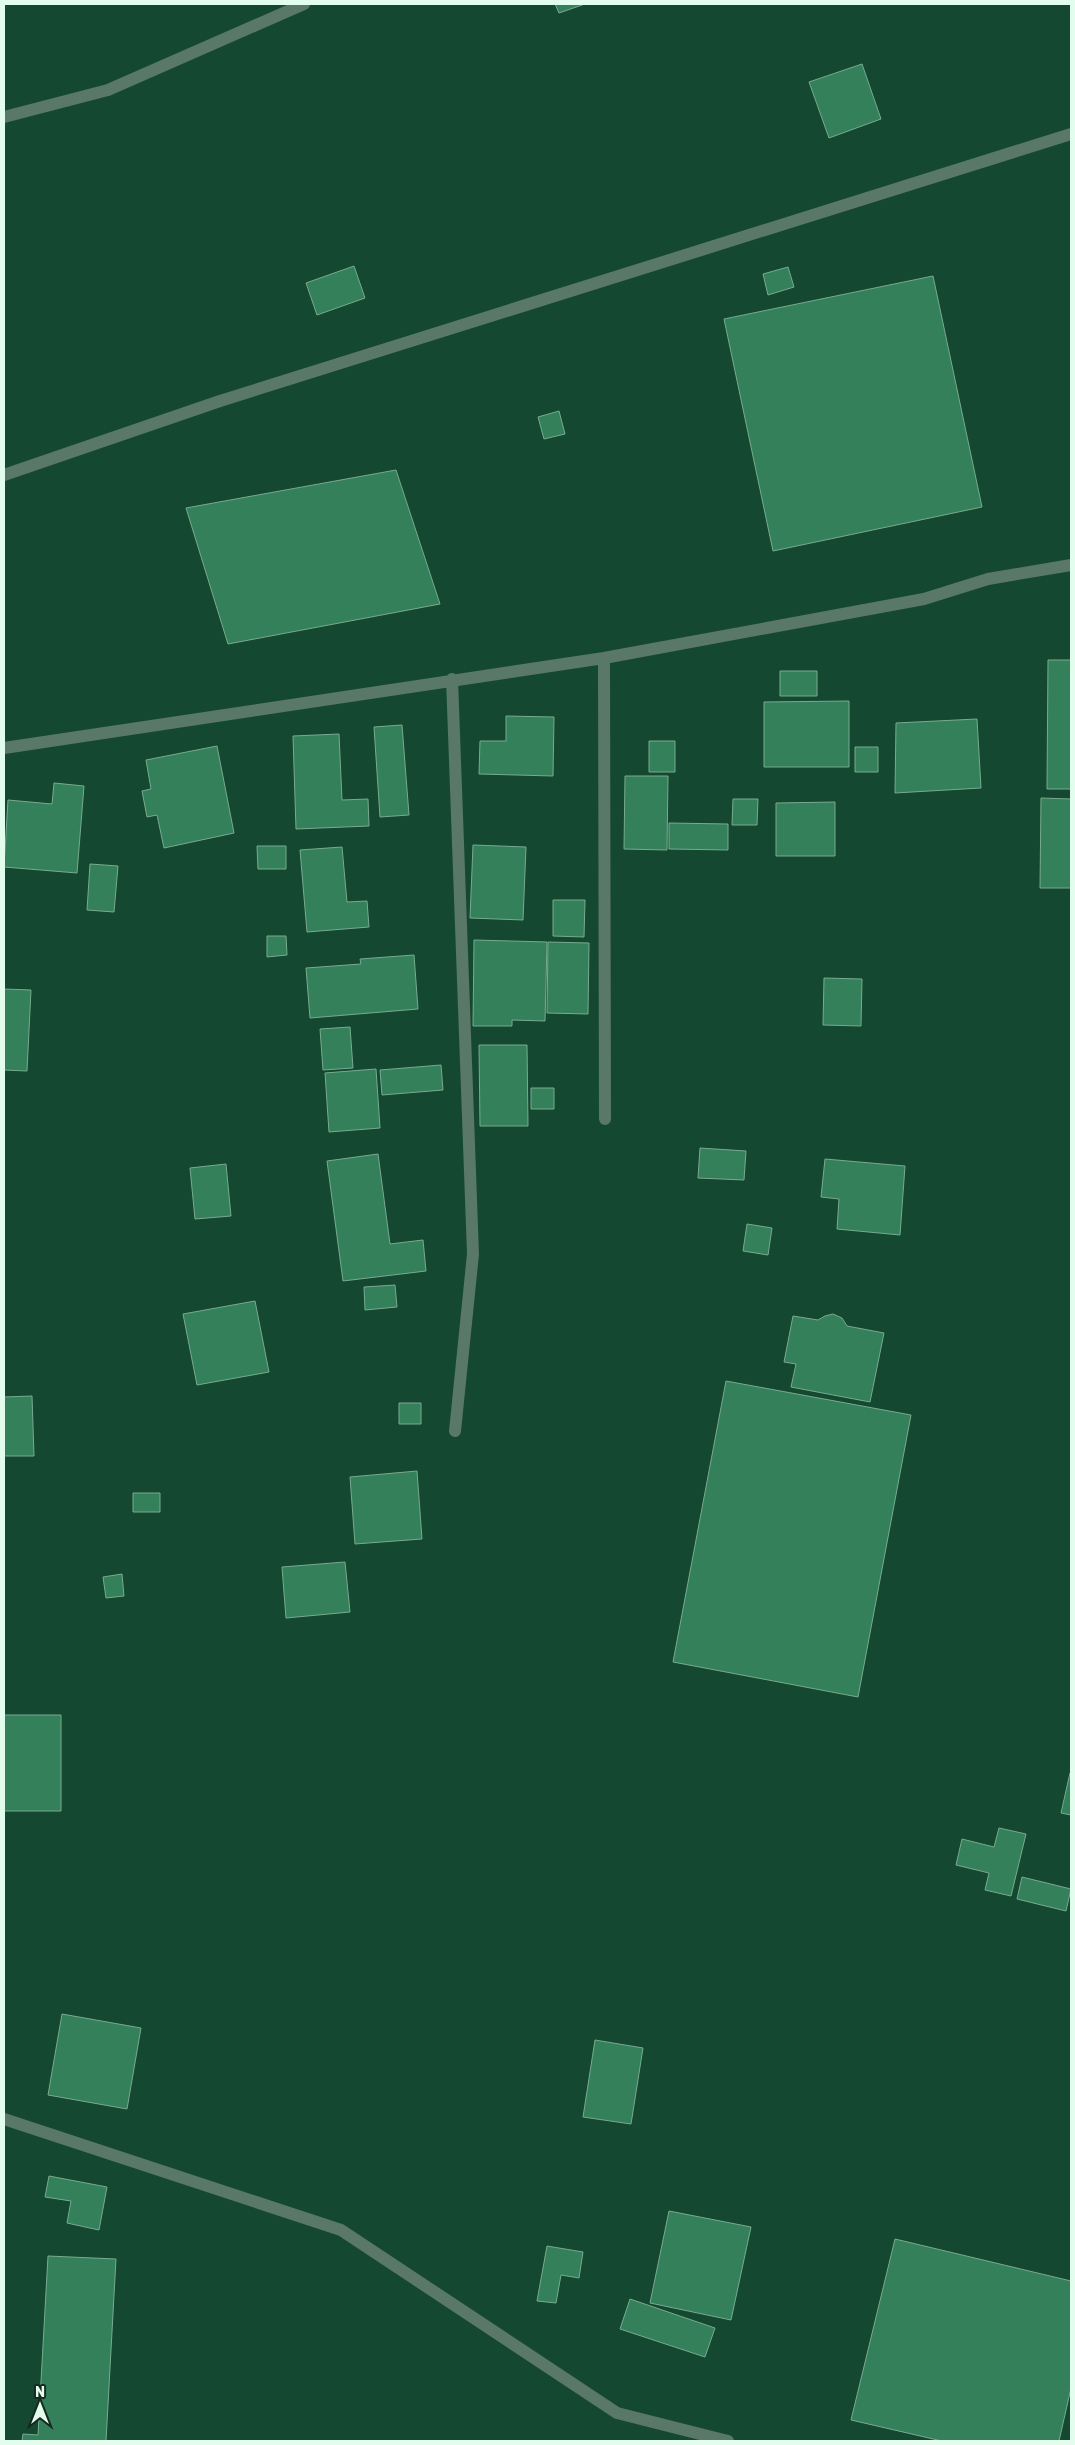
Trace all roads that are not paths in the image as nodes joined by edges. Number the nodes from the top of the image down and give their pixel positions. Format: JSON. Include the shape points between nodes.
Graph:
{"nodes":[{"id":1,"x":304,"y":4,"type":"edge"},
{"id":2,"x":4,"y":117,"type":"edge"},
{"id":3,"x":1071,"y":134,"type":"edge"},
{"id":4,"x":4,"y":475,"type":"edge"},
{"id":5,"x":1071,"y":565,"type":"edge"},
{"id":6,"x":604,"y":658,"type":"junction"},
{"id":7,"x":452,"y":679,"type":"junction"},
{"id":8,"x":4,"y":748,"type":"edge"},
{"id":9,"x":605,"y":1119,"type":"dead end"},
{"id":10,"x":455,"y":1431,"type":"dead end"},
{"id":11,"x":4,"y":2119,"type":"edge"},
{"id":12,"x":728,"y":2441,"type":"edge"}],
"edges":[{"from":1,"to":2,"type":"lane","via":[[108,90]]},
{"from":3,"to":4,"type":"lane","via":[[220,401]]},
{"from":5,"to":6,"type":"lane","via":[[988,579],[924,599]]},
{"from":6,"to":7,"type":"lane"},
{"from":6,"to":9,"type":"lane"},
{"from":7,"to":8,"type":"lane"},
{"from":7,"to":10,"type":"lane","via":[[474,1254]]},
{"from":11,"to":12,"type":"lane","via":[[341,2230],[617,2412]]}]}
